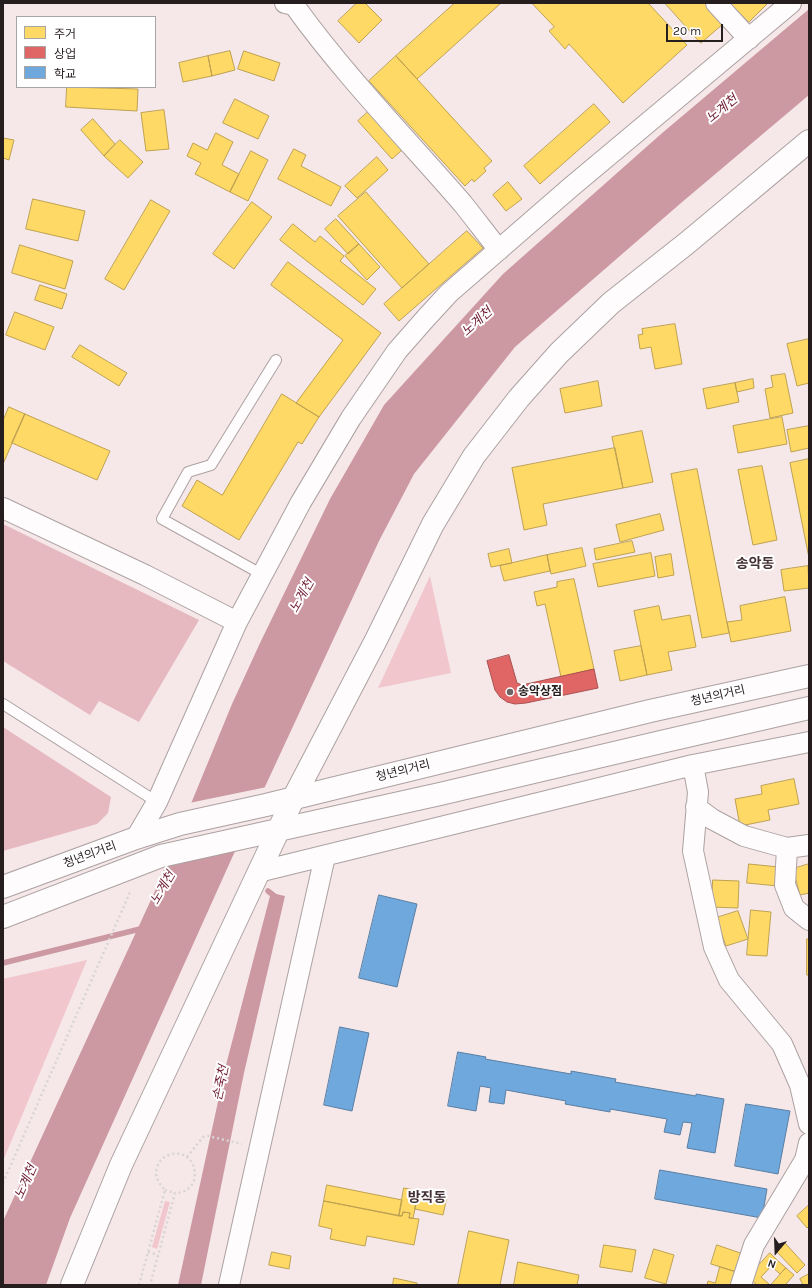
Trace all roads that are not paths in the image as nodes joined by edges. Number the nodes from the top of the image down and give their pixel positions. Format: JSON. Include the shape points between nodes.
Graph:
{"nodes":[{"id":1,"x":716,"y":3,"type":"edge"},
{"id":2,"x":791,"y":3,"type":"edge"},
{"id":3,"x":291,"y":4,"type":"edge"},
{"id":4,"x":749,"y":39,"type":"junction"},
{"id":5,"x":809,"y":140,"type":"edge"},
{"id":6,"x":498,"y":250,"type":"junction"},
{"id":7,"x":276,"y":360,"type":"dead end"},
{"id":8,"x":3,"y":508,"type":"edge"},
{"id":9,"x":263,"y":575,"type":"junction"},
{"id":10,"x":237,"y":622,"type":"junction"},
{"id":11,"x":809,"y":676,"type":"edge"},
{"id":12,"x":3,"y":704,"type":"edge"},
{"id":13,"x":809,"y":708,"type":"edge"},
{"id":14,"x":809,"y":742,"type":"edge"},
{"id":15,"x":693,"y":765,"type":"junction"},
{"id":16,"x":294,"y":798,"type":"junction"},
{"id":17,"x":158,"y":802,"type":"junction"},
{"id":18,"x":696,"y":807,"type":"junction"},
{"id":19,"x":280,"y":829,"type":"junction"},
{"id":20,"x":136,"y":838,"type":"junction"},
{"id":21,"x":809,"y":845,"type":"edge"},
{"id":22,"x":787,"y":848,"type":"junction"},
{"id":23,"x":325,"y":856,"type":"junction"},
{"id":24,"x":258,"y":872,"type":"junction"},
{"id":25,"x":3,"y":887,"type":"edge"},
{"id":26,"x":3,"y":917,"type":"edge"},
{"id":27,"x":809,"y":920,"type":"edge"},
{"id":28,"x":809,"y":1124,"type":"edge"},
{"id":29,"x":809,"y":1143,"type":"edge"},
{"id":30,"x":72,"y":1285,"type":"edge"},
{"id":31,"x":229,"y":1285,"type":"edge"},
{"id":32,"x":742,"y":1285,"type":"edge"}],
"edges":[{"from":1,"to":4,"type":"street"},
{"from":2,"to":4,"type":"street"},
{"from":3,"to":6,"type":"street","via":[[389,122],[463,205]]},
{"from":4,"to":6,"type":"street"},
{"from":5,"to":16,"type":"main road","via":[[611,303],[559,353],[519,398],[474,456],[433,524]]},
{"from":6,"to":9,"type":"street","via":[[449,293],[397,351],[351,418],[301,502]]},
{"from":7,"to":9,"type":"lane","via":[[211,465],[188,472],[162,519]]},
{"from":8,"to":10,"type":"street"},
{"from":9,"to":10,"type":"street"},
{"from":10,"to":17,"type":"street"},
{"from":11,"to":16,"type":"main road","name":"청년의거리","via":[[650,711]]},
{"from":12,"to":17,"type":"lane"},
{"from":13,"to":19,"type":"main road"},
{"from":14,"to":15,"type":"street"},
{"from":15,"to":18,"type":"street","via":[[698,792]]},
{"from":15,"to":23,"type":"street"},
{"from":16,"to":19,"type":"main road"},
{"from":16,"to":20,"type":"main road","name":"청년의거리","via":[[180,824]]},
{"from":17,"to":20,"type":"street"},
{"from":18,"to":22,"type":"street","via":[[744,836]]},
{"from":18,"to":28,"type":"street","via":[[693,851],[714,947],[729,980],[782,1044],[800,1084]]},
{"from":19,"to":24,"type":"main road"},
{"from":19,"to":26,"type":"main road","via":[[152,860]]},
{"from":20,"to":25,"type":"main road","name":"청년의거리"},
{"from":21,"to":22,"type":"street"},
{"from":22,"to":27,"type":"street","via":[[785,885],[794,908]]},
{"from":23,"to":24,"type":"street"},
{"from":23,"to":31,"type":"street"},
{"from":24,"to":30,"type":"main road","via":[[121,1165]]},
{"from":29,"to":32,"type":"street","via":[[805,1160],[754,1245]]}]}
